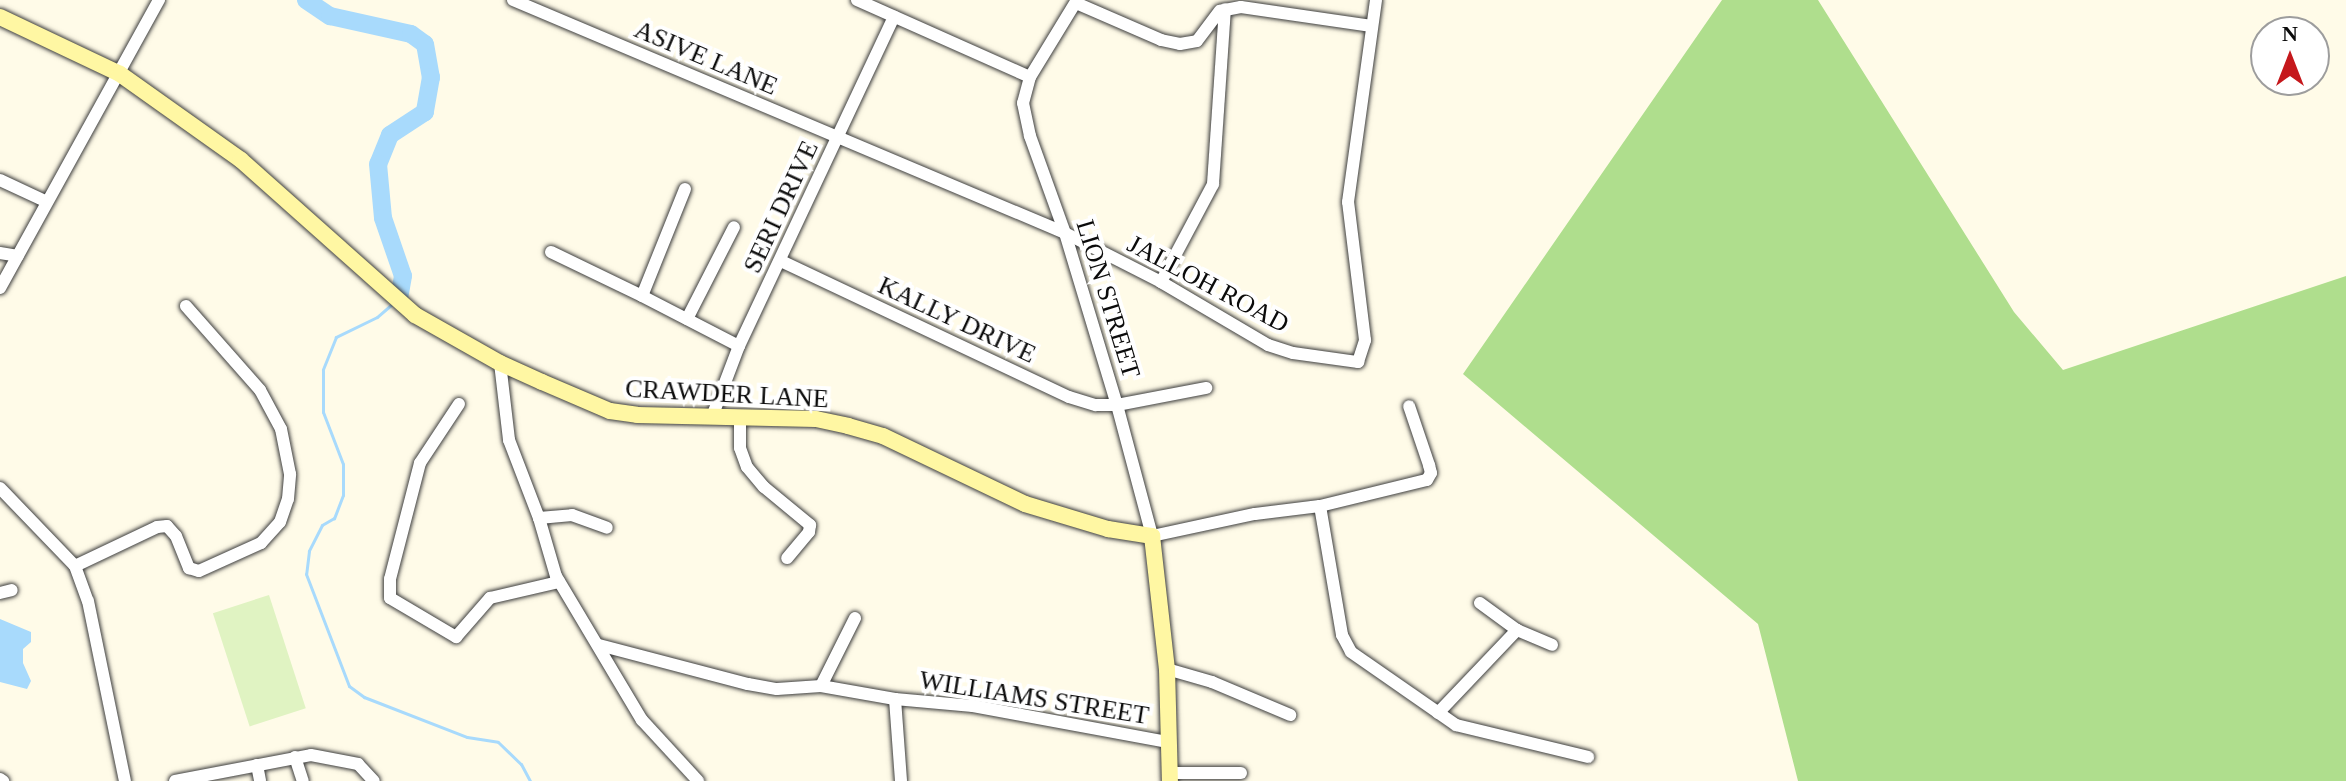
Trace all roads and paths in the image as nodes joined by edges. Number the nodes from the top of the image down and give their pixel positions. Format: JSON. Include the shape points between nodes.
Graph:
{"nodes":[{"id":1,"x":159,"y":0,"type":"edge"},
{"id":2,"x":513,"y":0,"type":"edge"},
{"id":3,"x":857,"y":0,"type":"edge"},
{"id":4,"x":1376,"y":0,"type":"edge"},
{"id":5,"x":1076,"y":2,"type":"edge"},
{"id":6,"x":1225,"y":9,"type":"junction"},
{"id":7,"x":890,"y":10,"type":"edge"},
{"id":8,"x":0,"y":17,"type":"edge"},
{"id":9,"x":1372,"y":26,"type":"junction"},
{"id":10,"x":120,"y":74,"type":"junction"},
{"id":11,"x":1030,"y":77,"type":"junction"},
{"id":12,"x":838,"y":138,"type":"junction"},
{"id":13,"x":0,"y":180,"type":"edge"},
{"id":14,"x":685,"y":189,"type":"dead end"},
{"id":15,"x":45,"y":201,"type":"junction"},
{"id":16,"x":734,"y":227,"type":"dead end"},
{"id":17,"x":1065,"y":233,"type":"junction"},
{"id":18,"x":551,"y":252,"type":"dead end"},
{"id":19,"x":0,"y":253,"type":"edge"},
{"id":20,"x":18,"y":256,"type":"junction"},
{"id":21,"x":781,"y":261,"type":"junction"},
{"id":22,"x":1161,"y":282,"type":"junction"},
{"id":23,"x":0,"y":288,"type":"edge"},
{"id":24,"x":642,"y":296,"type":"junction"},
{"id":25,"x":186,"y":306,"type":"dead end"},
{"id":26,"x":687,"y":319,"type":"junction"},
{"id":27,"x":739,"y":346,"type":"junction"},
{"id":28,"x":500,"y":363,"type":"junction"},
{"id":29,"x":1206,"y":388,"type":"dead end"},
{"id":30,"x":459,"y":404,"type":"dead end"},
{"id":31,"x":1117,"y":405,"type":"junction"},
{"id":32,"x":1409,"y":406,"type":"dead end"},
{"id":33,"x":712,"y":417,"type":"junction"},
{"id":34,"x":740,"y":418,"type":"junction"},
{"id":35,"x":0,"y":488,"type":"edge"},
{"id":36,"x":1320,"y":506,"type":"junction"},
{"id":37,"x":539,"y":518,"type":"junction"},
{"id":38,"x":607,"y":528,"type":"dead end"},
{"id":39,"x":1152,"y":536,"type":"junction"},
{"id":40,"x":787,"y":558,"type":"dead end"},
{"id":41,"x":75,"y":566,"type":"junction"},
{"id":42,"x":559,"y":582,"type":"junction"},
{"id":43,"x":1480,"y":603,"type":"dead end"},
{"id":44,"x":855,"y":618,"type":"dead end"},
{"id":45,"x":1517,"y":630,"type":"junction"},
{"id":46,"x":599,"y":645,"type":"junction"},
{"id":47,"x":1552,"y":645,"type":"dead end"},
{"id":48,"x":1167,"y":669,"type":"junction"},
{"id":49,"x":821,"y":686,"type":"junction"},
{"id":50,"x":895,"y":699,"type":"junction"},
{"id":51,"x":1438,"y":713,"type":"junction"},
{"id":52,"x":1290,"y":715,"type":"dead end"},
{"id":53,"x":1167,"y":742,"type":"junction"},
{"id":54,"x":295,"y":757,"type":"junction"},
{"id":55,"x":1588,"y":757,"type":"dead end"},
{"id":56,"x":257,"y":765,"type":"junction"},
{"id":57,"x":1241,"y":773,"type":"dead end"},
{"id":58,"x":221,"y":777,"type":"edge"},
{"id":59,"x":1170,"y":777,"type":"edge"},
{"id":60,"x":125,"y":781,"type":"edge"},
{"id":61,"x":178,"y":781,"type":"edge"},
{"id":62,"x":260,"y":781,"type":"edge"},
{"id":63,"x":303,"y":781,"type":"edge"},
{"id":64,"x":374,"y":781,"type":"edge"},
{"id":65,"x":698,"y":781,"type":"edge"},
{"id":66,"x":901,"y":781,"type":"edge"}],
"edges":[{"from":1,"to":10,"type":"street"},
{"from":2,"to":12,"type":"street","name":"ASIVE LANE"},
{"from":3,"to":7,"type":"street"},
{"from":4,"to":9,"type":"street","name":"JALLOH ROAD"},
{"from":5,"to":6,"type":"street","via":[[1180,44],[1197,41]]},
{"from":5,"to":11,"type":"street"},
{"from":6,"to":9,"type":"street","via":[[1261,8]]},
{"from":6,"to":22,"type":"street","via":[[1213,184]]},
{"from":7,"to":11,"type":"street"},
{"from":7,"to":12,"type":"street","name":"SERI DRIVE"},
{"from":8,"to":10,"type":"street","name":"CRAWDER LANE"},
{"from":9,"to":22,"type":"street","name":"JALLOH ROAD","via":[[1348,202],[1365,340],[1358,362],[1268,345]]},
{"from":10,"to":15,"type":"street"},
{"from":10,"to":28,"type":"street","name":"CRAWDER LANE","via":[[241,160],[400,302]]},
{"from":11,"to":17,"type":"street","name":"LION STREET","via":[[1025,115]]},
{"from":12,"to":17,"type":"street","name":"JALLOH ROAD"},
{"from":12,"to":21,"type":"street","name":"SERI DRIVE"},
{"from":13,"to":15,"type":"street"},
{"from":14,"to":24,"type":"street"},
{"from":15,"to":20,"type":"street"},
{"from":16,"to":26,"type":"street"},
{"from":17,"to":22,"type":"street","name":"JALLOH ROAD"},
{"from":17,"to":31,"type":"street","name":"LION STREET"},
{"from":18,"to":24,"type":"street"},
{"from":19,"to":20,"type":"street"},
{"from":20,"to":23,"type":"street"},
{"from":21,"to":27,"type":"street","name":"SERI DRIVE"},
{"from":21,"to":31,"type":"street","name":"KALLY DRIVE","via":[[1069,397]]},
{"from":24,"to":26,"type":"street"},
{"from":25,"to":41,"type":"street","via":[[241,366],[274,413],[290,474],[280,522],[261,543],[199,571],[189,568],[167,526],[147,530]]},
{"from":26,"to":27,"type":"street"},
{"from":27,"to":33,"type":"street","name":"SERI DRIVE"},
{"from":28,"to":33,"type":"street","name":"CRAWDER LANE","via":[[610,411]]},
{"from":28,"to":37,"type":"street","via":[[509,440]]},
{"from":29,"to":31,"type":"street","name":"KALLY DRIVE"},
{"from":30,"to":42,"type":"street","via":[[420,463],[390,579],[390,598],[456,637],[490,598]]},
{"from":31,"to":39,"type":"street","name":"LION STREET"},
{"from":32,"to":36,"type":"street","via":[[1431,473],[1427,480]]},
{"from":33,"to":34,"type":"street","name":"CRAWDER LANE"},
{"from":34,"to":39,"type":"street","name":"CRAWDER LANE","via":[[816,419],[883,436],[1025,504]]},
{"from":34,"to":40,"type":"street","via":[[740,448],[747,467],[810,525]]},
{"from":35,"to":41,"type":"street"},
{"from":36,"to":39,"type":"street"},
{"from":36,"to":51,"type":"street","via":[[1342,635],[1351,652]]},
{"from":37,"to":38,"type":"street","via":[[572,515]]},
{"from":37,"to":42,"type":"street"},
{"from":39,"to":48,"type":"street"},
{"from":41,"to":60,"type":"street","via":[[88,601]]},
{"from":42,"to":46,"type":"street"},
{"from":43,"to":45,"type":"street"},
{"from":44,"to":49,"type":"street"},
{"from":45,"to":47,"type":"street"},
{"from":45,"to":51,"type":"street"},
{"from":46,"to":49,"type":"street","name":"WILLIAMS STREET","via":[[748,684],[777,689]]},
{"from":46,"to":65,"type":"street","via":[[642,720]]},
{"from":48,"to":52,"type":"street"},
{"from":48,"to":53,"type":"street"},
{"from":49,"to":50,"type":"street","name":"WILLIAMS STREET"},
{"from":50,"to":53,"type":"street","name":"WILLIAMS STREET","via":[[973,706]]},
{"from":50,"to":66,"type":"street"},
{"from":51,"to":55,"type":"street","via":[[1456,725]]},
{"from":53,"to":59,"type":"street"},
{"from":54,"to":56,"type":"street"},
{"from":54,"to":63,"type":"street"},
{"from":54,"to":64,"type":"street","via":[[339,758],[358,764]]},
{"from":56,"to":58,"type":"street"},
{"from":56,"to":62,"type":"street"},
{"from":57,"to":59,"type":"street"},
{"from":58,"to":61,"type":"street"}]}
